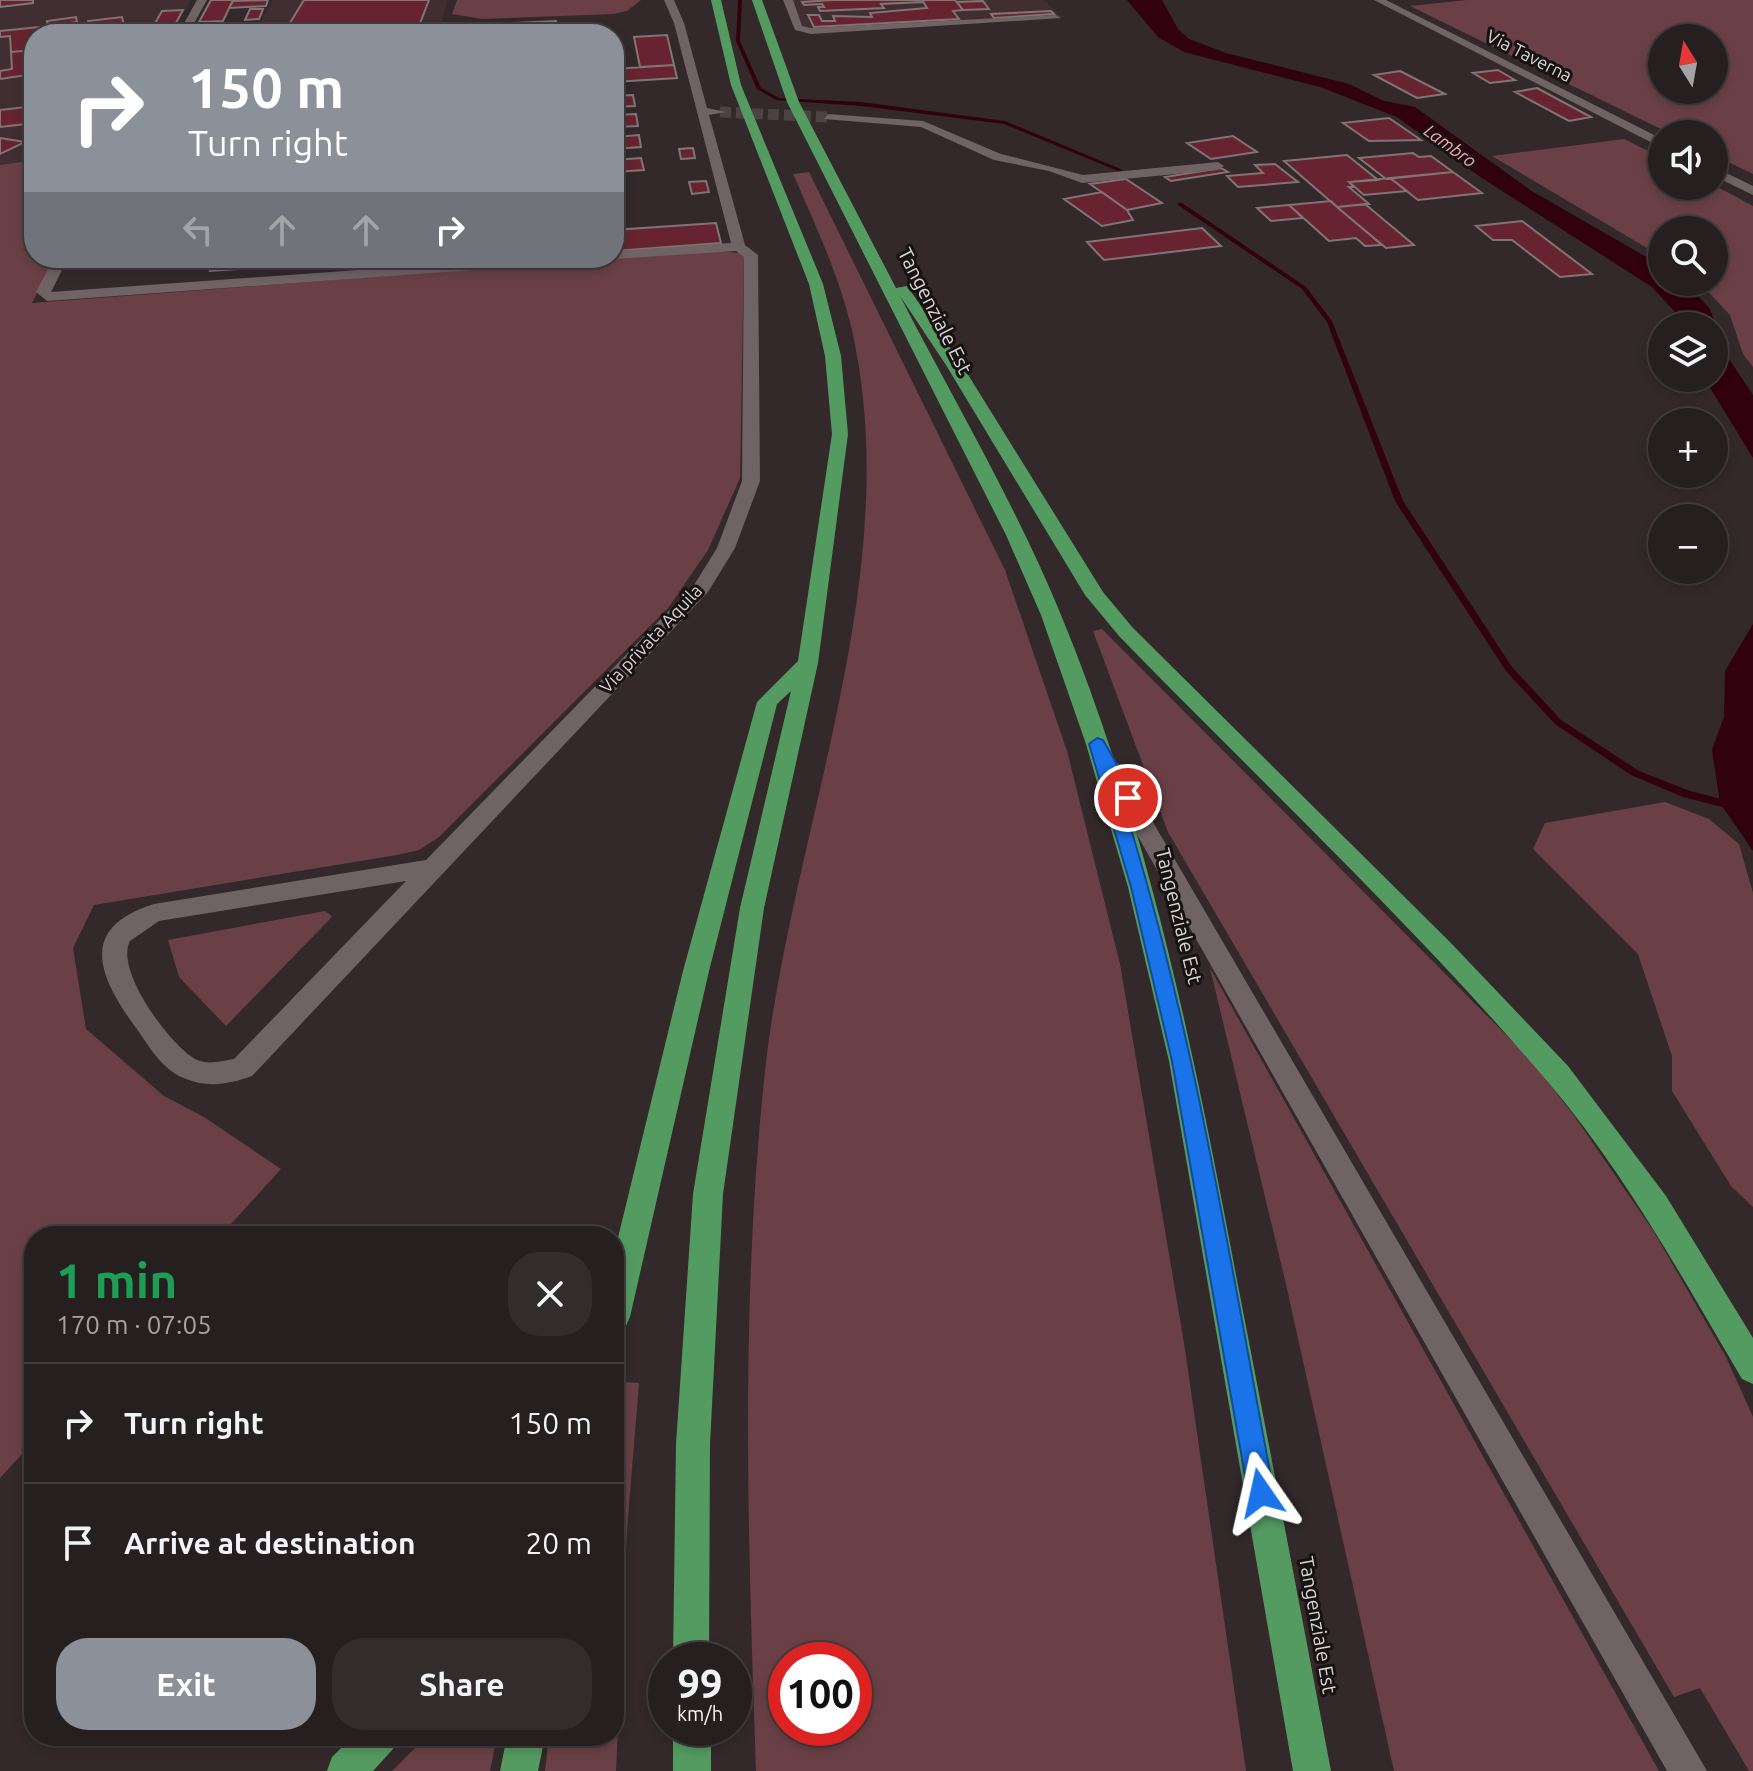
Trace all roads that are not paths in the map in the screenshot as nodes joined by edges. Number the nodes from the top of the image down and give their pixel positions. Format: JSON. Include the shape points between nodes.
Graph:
{"nodes":[{"id":1,"x":202,"y":0,"type":"edge"},
{"id":2,"x":669,"y":0,"type":"edge"},
{"id":3,"x":716,"y":0,"type":"edge"},
{"id":4,"x":757,"y":0,"type":"edge"},
{"id":5,"x":788,"y":0,"type":"edge"},
{"id":6,"x":1379,"y":0,"type":"edge"},
{"id":7,"x":1056,"y":18,"type":"dead end"},
{"id":8,"x":189,"y":24,"type":"edge"},
{"id":9,"x":702,"y":111,"type":"junction"},
{"id":10,"x":720,"y":112,"type":"tunnel mouth"},
{"id":11,"x":828,"y":117,"type":"tunnel mouth"},
{"id":12,"x":1648,"y":137,"type":"edge"},
{"id":13,"x":1218,"y":166,"type":"dead end"},
{"id":14,"x":1728,"y":178,"type":"edge"},
{"id":15,"x":1753,"y":191,"type":"edge"},
{"id":16,"x":846,"y":208,"type":"junction"},
{"id":17,"x":739,"y":247,"type":"junction"},
{"id":18,"x":624,"y":254,"type":"edge"},
{"id":19,"x":56,"y":268,"type":"edge"},
{"id":20,"x":444,"y":268,"type":"edge"},
{"id":21,"x":808,"y":663,"type":"junction"},
{"id":22,"x":1097,"y":744,"type":"junction"},
{"id":23,"x":432,"y":868,"type":"junction"},
{"id":24,"x":624,"y":1276,"type":"edge"},
{"id":25,"x":1753,"y":1368,"type":"edge"},
{"id":26,"x":691,"y":1642,"type":"edge"},
{"id":27,"x":370,"y":1746,"type":"edge"},
{"id":28,"x":524,"y":1746,"type":"edge"},
{"id":29,"x":692,"y":1746,"type":"edge"},
{"id":30,"x":346,"y":1771,"type":"edge"},
{"id":31,"x":519,"y":1771,"type":"edge"},
{"id":32,"x":692,"y":1771,"type":"edge"},
{"id":33,"x":1312,"y":1771,"type":"edge"},
{"id":34,"x":1688,"y":1771,"type":"edge"}],
"edges":[{"from":1,"to":8,"type":"street"},
{"from":2,"to":9,"type":"street"},
{"from":3,"to":21,"type":"highway","via":[[736,85],[816,284],[833,356],[840,434]]},
{"from":4,"to":16,"type":"highway","name":"Tangenziale Est","via":[[780,73]]},
{"from":5,"to":7,"type":"street","via":[[798,28],[811,31]]},
{"from":6,"to":12,"type":"street","name":"Via Taverna"},
{"from":9,"to":10,"type":"street"},
{"from":9,"to":17,"type":"street"},
{"from":11,"to":13,"type":"street","via":[[923,124],[998,157],[1082,179]]},
{"from":14,"to":15,"type":"street"},
{"from":16,"to":22,"type":"highway","name":"Tangenziale Est","via":[[1015,535],[1051,615]]},
{"from":16,"to":25,"type":"highway","via":[[994,428],[1095,595],[1558,1074],[1656,1205]]},
{"from":17,"to":18,"type":"street"},
{"from":17,"to":23,"type":"street","name":"Via privata Aquila","via":[[751,255],[751,481],[726,548],[701,588]]},
{"from":19,"to":20,"type":"street","via":[[43,292],[47,297]]},
{"from":21,"to":24,"type":"highway","via":[[767,702]]},
{"from":21,"to":26,"type":"highway","via":[[740,973],[708,1194],[693,1444]]},
{"from":22,"to":33,"type":"highway","name":"Tangenziale Est","via":[[1140,887],[1182,1061]]},
{"from":22,"to":34,"type":"street"},
{"from":23,"to":23,"type":"street","name":"Via privata Aquila","via":[[154,913],[133,922],[118,939],[110,957],[116,981],[165,1047],[190,1070],[213,1074],[242,1068]]},
{"from":27,"to":30,"type":"highway"},
{"from":28,"to":31,"type":"highway"},
{"from":29,"to":32,"type":"highway"}]}
